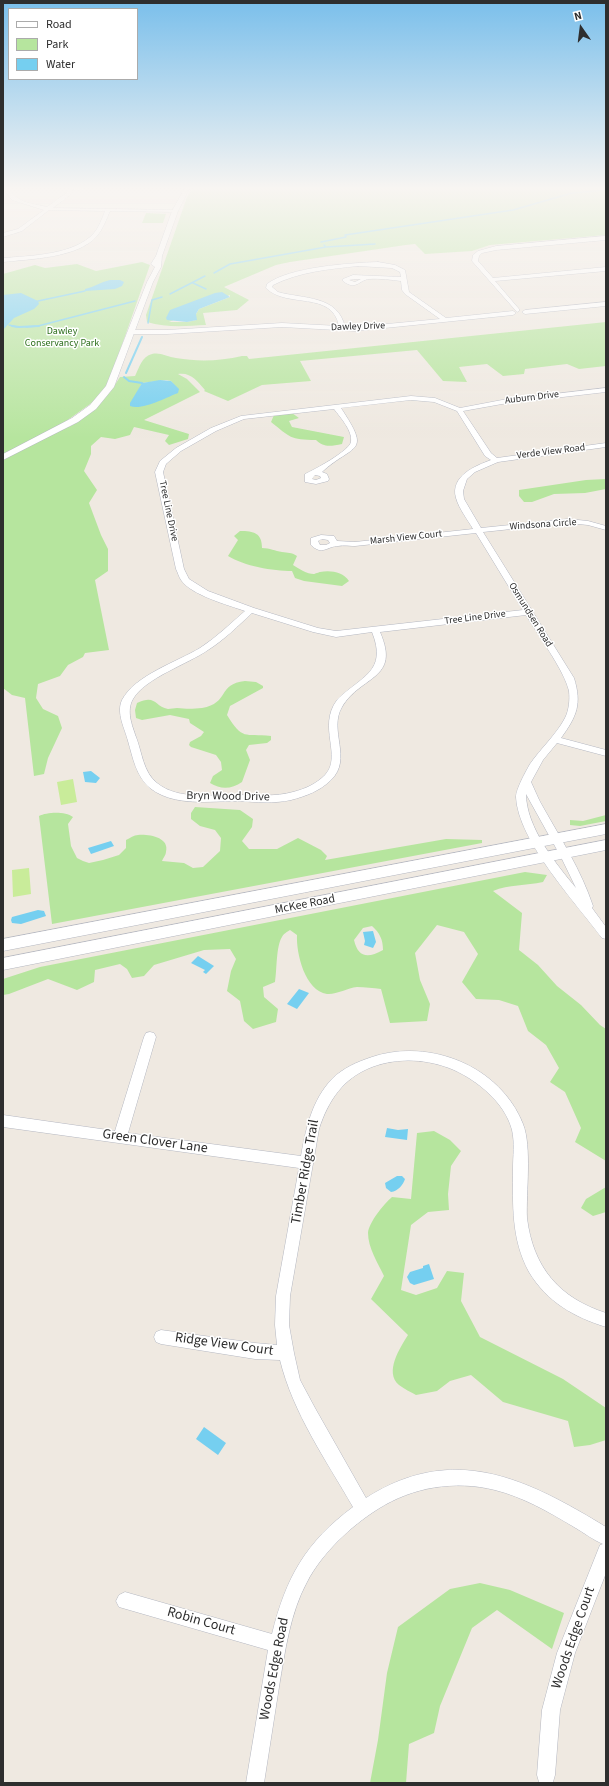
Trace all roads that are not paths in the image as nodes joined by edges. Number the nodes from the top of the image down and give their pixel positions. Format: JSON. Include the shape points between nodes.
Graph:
{"nodes":[{"id":1,"x":156,"y":271,"type":"edge"},
{"id":2,"x":309,"y":271,"type":"edge"},
{"id":3,"x":403,"y":271,"type":"edge"},
{"id":4,"x":484,"y":271,"type":"edge"},
{"id":5,"x":582,"y":271,"type":"edge"},
{"id":6,"x":365,"y":278,"type":"dead end"},
{"id":7,"x":404,"y":279,"type":"junction"},
{"id":8,"x":492,"y":280,"type":"junction"},
{"id":9,"x":606,"y":304,"type":"edge"},
{"id":10,"x":434,"y":312,"type":"junction"},
{"id":11,"x":515,"y":312,"type":"junction"},
{"id":12,"x":340,"y":319,"type":"junction"},
{"id":13,"x":445,"y":320,"type":"junction"},
{"id":14,"x":438,"y":321,"type":"junction"},
{"id":15,"x":335,"y":329,"type":"junction"},
{"id":16,"x":342,"y":329,"type":"junction"},
{"id":17,"x":132,"y":330,"type":"junction"},
{"id":18,"x":606,"y":390,"type":"edge"},
{"id":19,"x":336,"y":406,"type":"junction"},
{"id":20,"x":459,"y":410,"type":"junction"},
{"id":21,"x":606,"y":446,"type":"edge"},
{"id":22,"x":3,"y":457,"type":"edge"},
{"id":23,"x":496,"y":460,"type":"junction"},
{"id":24,"x":317,"y":473,"type":"dead end"},
{"id":25,"x":606,"y":528,"type":"edge"},
{"id":26,"x":478,"y":530,"type":"junction"},
{"id":27,"x":334,"y":543,"type":"dead end"},
{"id":28,"x":251,"y":610,"type":"junction"},
{"id":29,"x":528,"y":612,"type":"junction"},
{"id":30,"x":375,"y":630,"type":"junction"},
{"id":31,"x":555,"y":739,"type":"junction"},
{"id":32,"x":606,"y":753,"type":"edge"},
{"id":33,"x":527,"y":783,"type":"junction"},
{"id":34,"x":606,"y":829,"type":"edge"},
{"id":35,"x":557,"y":838,"type":"junction"},
{"id":36,"x":538,"y":842,"type":"junction"},
{"id":37,"x":606,"y":845,"type":"edge"},
{"id":38,"x":565,"y":853,"type":"junction"},
{"id":39,"x":546,"y":857,"type":"junction"},
{"id":40,"x":588,"y":909,"type":"junction"},
{"id":41,"x":606,"y":935,"type":"edge"},
{"id":42,"x":3,"y":946,"type":"edge"},
{"id":43,"x":3,"y":964,"type":"edge"},
{"id":44,"x":150,"y":1037,"type":"dead end"},
{"id":45,"x":3,"y":1121,"type":"edge"},
{"id":46,"x":120,"y":1137,"type":"junction"},
{"id":47,"x":306,"y":1164,"type":"junction"},
{"id":48,"x":606,"y":1320,"type":"edge"},
{"id":49,"x":161,"y":1337,"type":"dead end"},
{"id":50,"x":286,"y":1354,"type":"junction"},
{"id":51,"x":363,"y":1508,"type":"junction"},
{"id":52,"x":606,"y":1537,"type":"edge"},
{"id":53,"x":606,"y":1551,"type":"edge"},
{"id":54,"x":125,"y":1601,"type":"dead end"},
{"id":55,"x":277,"y":1644,"type":"junction"},
{"id":56,"x":546,"y":1775,"type":"dead end"},
{"id":57,"x":255,"y":1783,"type":"edge"}],
"edges":[{"from":1,"to":17,"type":"street"},
{"from":2,"to":12,"type":"street","via":[[278,280],[269,286],[277,294],[306,298],[324,304],[336,312]]},
{"from":3,"to":7,"type":"street"},
{"from":4,"to":8,"type":"street"},
{"from":5,"to":8,"type":"street"},
{"from":6,"to":7,"type":"street"},
{"from":7,"to":10,"type":"street","via":[[407,294]]},
{"from":8,"to":11,"type":"street"},
{"from":9,"to":11,"type":"street","name":"Dawley Drive"},
{"from":10,"to":13,"type":"street"},
{"from":10,"to":14,"type":"street","via":[[433,315]]},
{"from":11,"to":13,"type":"street","name":"Dawley Drive"},
{"from":12,"to":15,"type":"street"},
{"from":12,"to":16,"type":"street"},
{"from":13,"to":14,"type":"street","name":"Dawley Drive"},
{"from":14,"to":16,"type":"street","name":"Dawley Drive"},
{"from":15,"to":16,"type":"street","name":"Dawley Drive"},
{"from":15,"to":17,"type":"street","name":"Dawley Drive","via":[[282,325],[179,331]]},
{"from":17,"to":22,"type":"street","via":[[110,387],[97,404],[63,427]]},
{"from":18,"to":20,"type":"street","name":"Auburn Drive","via":[[502,402]]},
{"from":19,"to":20,"type":"street","name":"Tree Line Drive","via":[[418,398],[442,402]]},
{"from":19,"to":24,"type":"street","via":[[355,441],[346,452]]},
{"from":19,"to":28,"type":"street","name":"Tree Line Drive","via":[[251,415],[234,420],[175,452],[160,469],[183,576],[197,590]]},
{"from":20,"to":23,"type":"street","via":[[488,454]]},
{"from":21,"to":23,"type":"street","name":"Verde View Road"},
{"from":23,"to":26,"type":"street","name":"Osmundsen Road","via":[[472,470],[460,484],[460,499]]},
{"from":25,"to":26,"type":"street","name":"Windsona Circle","via":[[568,521]]},
{"from":26,"to":27,"type":"street","name":"Marsh View Court","via":[[355,544]]},
{"from":26,"to":29,"type":"street","name":"Osmundsen Road"},
{"from":28,"to":30,"type":"street","name":"Tree Line Drive","via":[[325,632]]},
{"from":28,"to":30,"type":"street","name":"Bryn Wood Drive","via":[[216,641],[144,682],[128,698],[125,716],[141,770],[155,787],[176,795],[199,798],[273,799],[303,793],[324,781],[335,768],[337,761],[334,722],[337,707],[381,664],[382,651]]},
{"from":29,"to":30,"type":"street","name":"Tree Line Drive"},
{"from":29,"to":31,"type":"street","name":"Osmundsen Road","via":[[569,678],[574,694],[573,713]]},
{"from":31,"to":32,"type":"street"},
{"from":31,"to":33,"type":"street","name":"Osmundsen Road","via":[[532,769]]},
{"from":33,"to":35,"type":"street","name":"Osmundsen Road"},
{"from":33,"to":36,"type":"street","name":"Osmundsen Road","via":[[521,799],[530,828]]},
{"from":34,"to":35,"type":"main road","name":"McKee Road"},
{"from":35,"to":36,"type":"main road","name":"McKee Road"},
{"from":35,"to":38,"type":"street","name":"Osmundsen Road"},
{"from":36,"to":39,"type":"street","name":"Osmundsen Road"},
{"from":36,"to":42,"type":"main road","name":"McKee Road"},
{"from":37,"to":38,"type":"main road","name":"McKee Road"},
{"from":38,"to":39,"type":"main road","name":"McKee Road"},
{"from":38,"to":40,"type":"street","name":"Osmundsen Road","via":[[580,882]]},
{"from":39,"to":40,"type":"street","name":"Osmundsen Road"},
{"from":39,"to":43,"type":"main road","name":"McKee Road"},
{"from":40,"to":41,"type":"street","name":"Osmundsen Road"},
{"from":44,"to":46,"type":"street"},
{"from":45,"to":46,"type":"street","name":"Green Clover Lane"},
{"from":46,"to":47,"type":"street","name":"Green Clover Lane"},
{"from":47,"to":48,"type":"street","name":"Timber Ridge Trail","via":[[318,1109],[329,1091],[361,1066],[391,1056],[410,1055],[445,1060],[473,1073],[499,1096],[517,1128],[521,1144],[520,1218],[523,1244],[534,1267],[548,1286],[565,1302]]},
{"from":47,"to":50,"type":"street","name":"Timber Ridge Trail","via":[[283,1296],[282,1325]]},
{"from":49,"to":50,"type":"street","name":"Ridge View Court"},
{"from":50,"to":51,"type":"street","name":"Timber Ridge Trail","via":[[293,1382]]},
{"from":51,"to":52,"type":"street","name":"Woods Edge Road","via":[[409,1485],[442,1479],[468,1478],[495,1482],[521,1491],[581,1521]]},
{"from":51,"to":55,"type":"street","name":"Woods Edge Road","via":[[330,1538],[301,1576],[286,1612]]},
{"from":53,"to":56,"type":"street","name":"Woods Edge Court","via":[[566,1653],[551,1710]]},
{"from":54,"to":55,"type":"street","name":"Robin Court"},
{"from":55,"to":57,"type":"street","name":"Woods Edge Road"}]}
